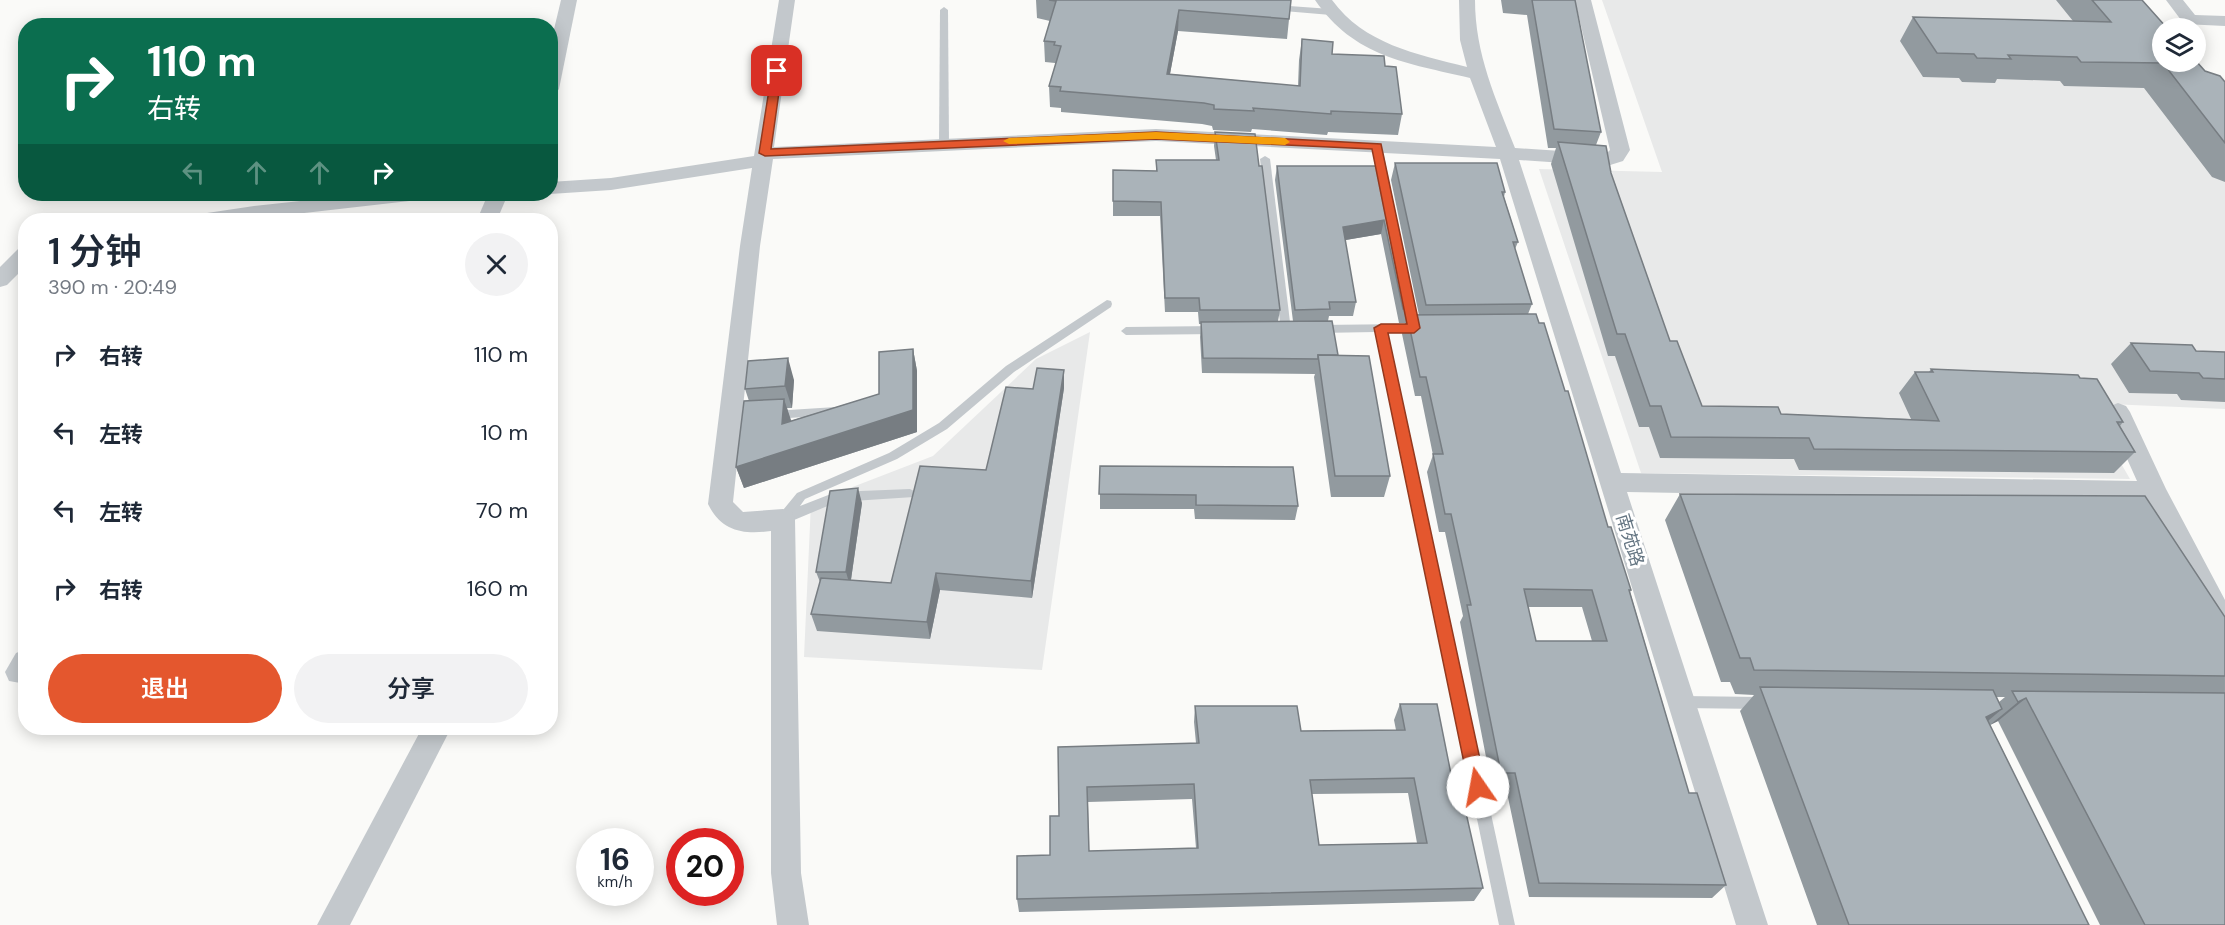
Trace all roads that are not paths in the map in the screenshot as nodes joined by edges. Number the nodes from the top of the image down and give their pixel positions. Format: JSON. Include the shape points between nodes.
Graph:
{"nodes":[{"id":1,"x":569,"y":0,"type":"edge"},
{"id":2,"x":788,"y":0,"type":"edge"},
{"id":3,"x":1467,"y":0,"type":"edge"},
{"id":4,"x":1583,"y":0,"type":"edge"},
{"id":5,"x":2174,"y":0,"type":"edge"},
{"id":6,"x":1327,"y":6,"type":"edge"},
{"id":7,"x":1260,"y":7,"type":"edge"},
{"id":8,"x":944,"y":10,"type":"dead end"},
{"id":9,"x":2225,"y":21,"type":"edge"},
{"id":10,"x":558,"y":52,"type":"edge"},
{"id":11,"x":1479,"y":75,"type":"junction"},
{"id":12,"x":944,"y":144,"type":"junction"},
{"id":13,"x":1377,"y":146,"type":"junction"},
{"id":14,"x":1508,"y":155,"type":"junction"},
{"id":15,"x":764,"y":156,"type":"junction"},
{"id":16,"x":1265,"y":159,"type":"dead end"},
{"id":17,"x":558,"y":187,"type":"edge"},
{"id":18,"x":374,"y":201,"type":"edge"},
{"id":19,"x":297,"y":213,"type":"edge"},
{"id":20,"x":18,"y":262,"type":"edge"},
{"id":21,"x":0,"y":280,"type":"edge"},
{"id":22,"x":1107,"y":304,"type":"dead end"},
{"id":23,"x":1381,"y":328,"type":"junction"},
{"id":24,"x":1229,"y":330,"type":"edge"},
{"id":25,"x":1126,"y":331,"type":"dead end"},
{"id":26,"x":852,"y":410,"type":"edge"},
{"id":27,"x":2118,"y":412,"type":"edge"},
{"id":28,"x":763,"y":416,"type":"edge"},
{"id":29,"x":1612,"y":482,"type":"junction"},
{"id":30,"x":2154,"y":491,"type":"junction"},
{"id":31,"x":910,"y":494,"type":"edge"},
{"id":32,"x":783,"y":519,"type":"junction"},
{"id":33,"x":2225,"y":625,"type":"edge"},
{"id":34,"x":1681,"y":702,"type":"junction"},
{"id":35,"x":1774,"y":704,"type":"edge"},
{"id":36,"x":433,"y":735,"type":"edge"},
{"id":37,"x":333,"y":925,"type":"edge"},
{"id":38,"x":793,"y":925,"type":"edge"},
{"id":39,"x":1507,"y":925,"type":"edge"},
{"id":40,"x":1752,"y":925,"type":"edge"}],
"edges":[{"from":1,"to":10,"type":"street"},
{"from":2,"to":15,"type":"street"},
{"from":3,"to":11,"type":"street","name":"南苑路","via":[[1467,27]]},
{"from":4,"to":14,"type":"street","via":[[1620,150],[1607,160]]},
{"from":5,"to":9,"type":"street","via":[[2190,20]]},
{"from":6,"to":7,"type":"lane"},
{"from":6,"to":11,"type":"street","via":[[1352,32],[1384,49]]},
{"from":8,"to":12,"type":"lane"},
{"from":11,"to":14,"type":"street","name":"南苑路"},
{"from":12,"to":13,"type":"street","via":[[1156,135]]},
{"from":12,"to":15,"type":"street"},
{"from":13,"to":14,"type":"street"},
{"from":13,"to":23,"type":"lane","via":[[1419,328]]},
{"from":14,"to":29,"type":"street","name":"南苑路","via":[[1557,327]]},
{"from":15,"to":17,"type":"street","via":[[611,184]]},
{"from":15,"to":32,"type":"street","via":[[750,246],[735,418],[720,504],[730,519],[739,523]]},
{"from":16,"to":23,"type":"lane","via":[[1292,330]]},
{"from":18,"to":19,"type":"street"},
{"from":20,"to":21,"type":"street"},
{"from":22,"to":32,"type":"lane","via":[[1010,369],[943,426],[893,456],[801,496]]},
{"from":23,"to":39,"type":"lane"},
{"from":24,"to":25,"type":"lane"},
{"from":26,"to":28,"type":"lane"},
{"from":27,"to":30,"type":"street"},
{"from":29,"to":30,"type":"street"},
{"from":29,"to":34,"type":"street","name":"南苑路"},
{"from":30,"to":33,"type":"street"},
{"from":31,"to":32,"type":"lane","via":[[836,497]]},
{"from":32,"to":38,"type":"street","via":[[786,873]]},
{"from":34,"to":35,"type":"lane"},
{"from":34,"to":40,"type":"street","name":"南苑路"},
{"from":36,"to":37,"type":"street"}]}
